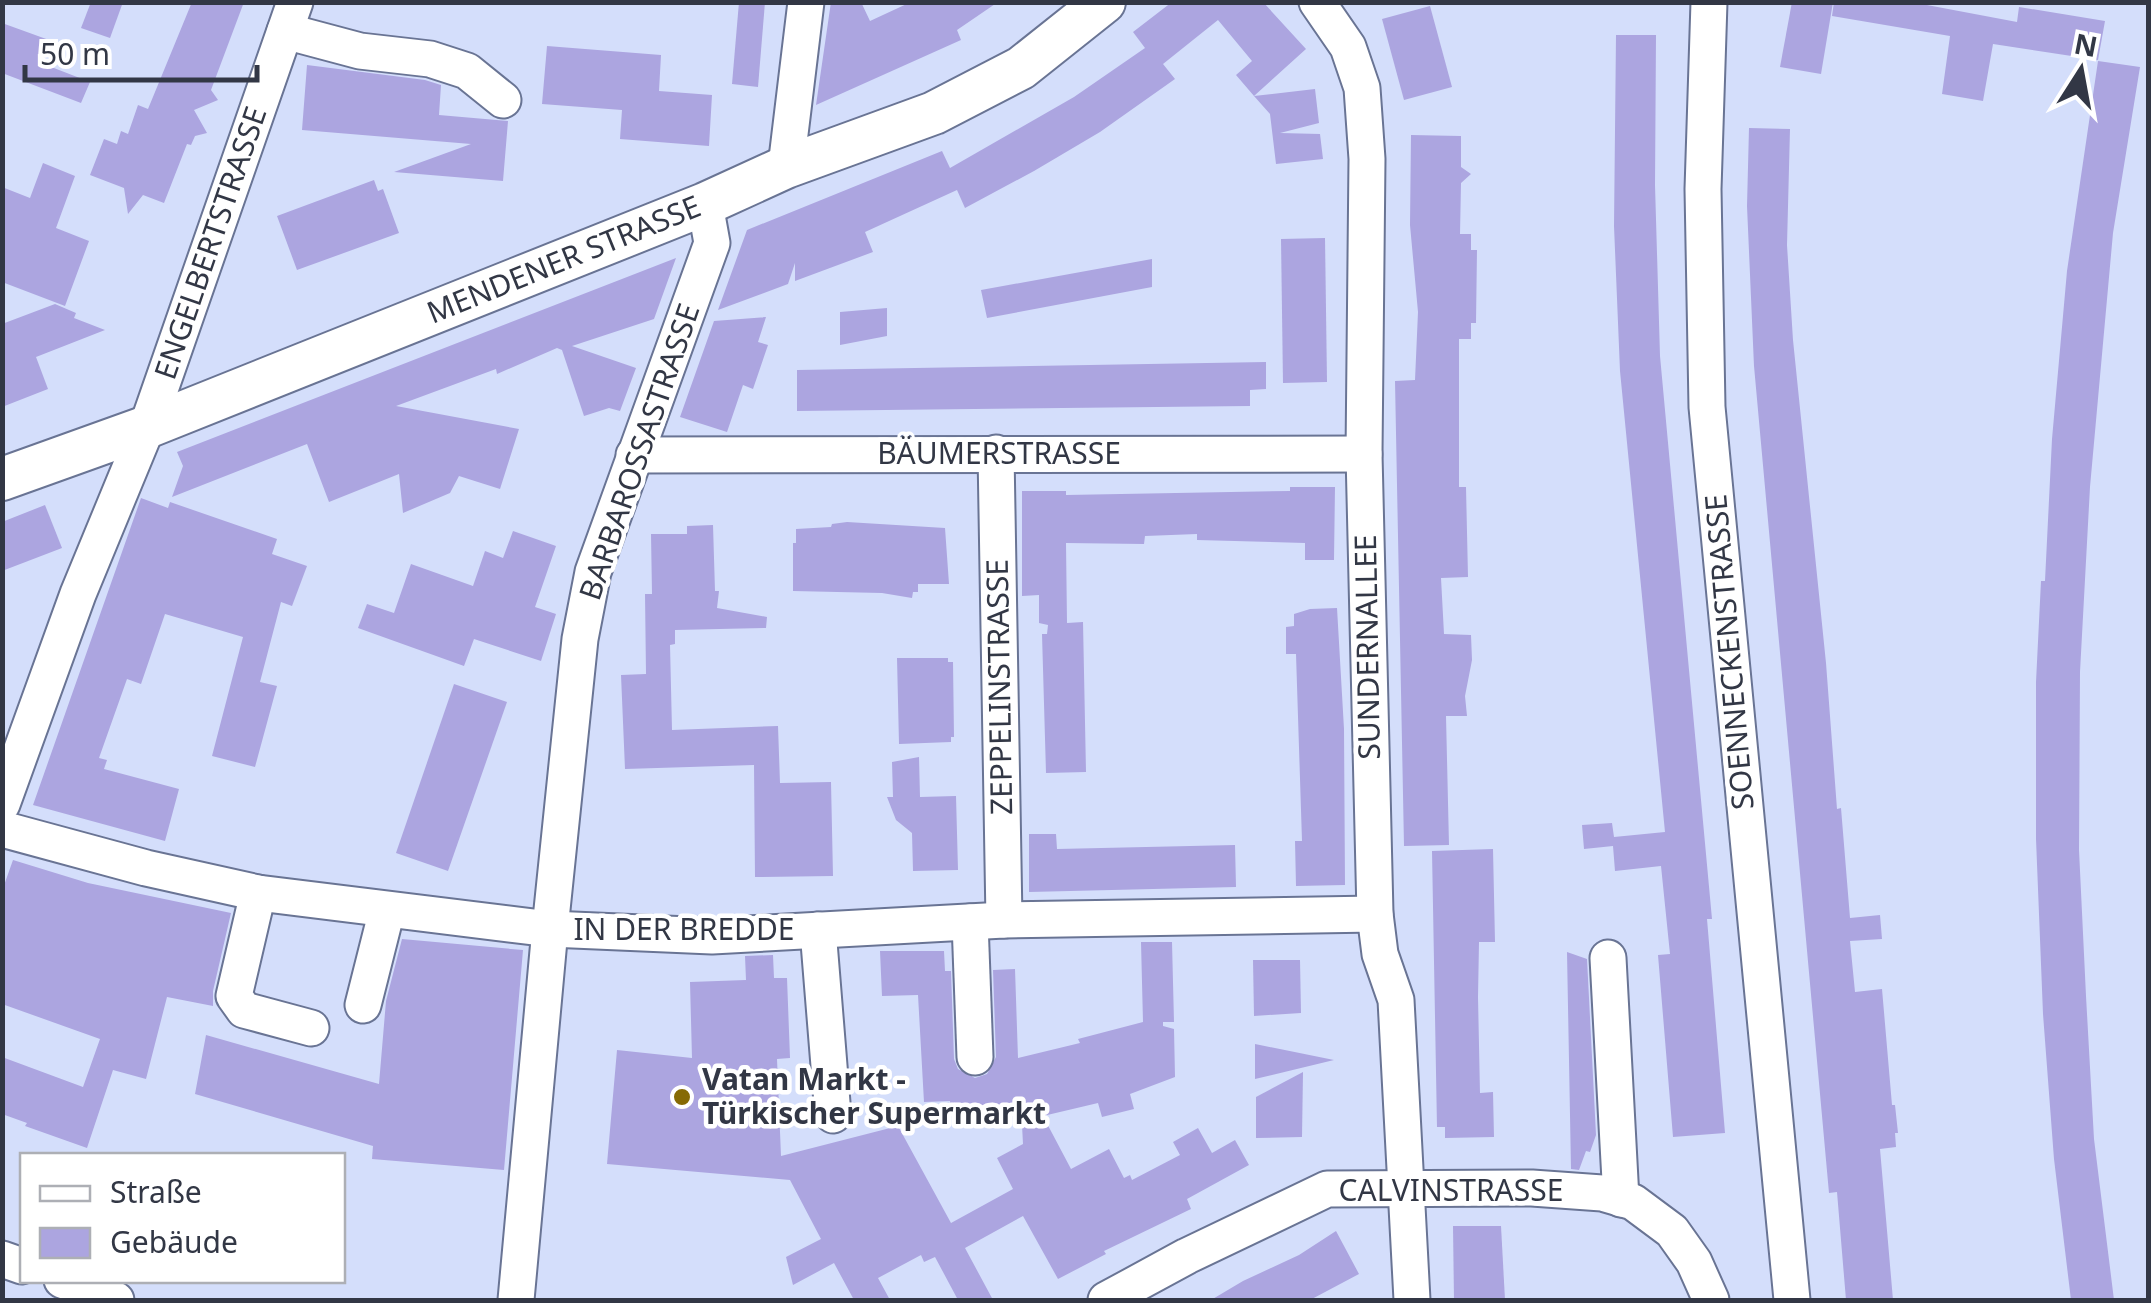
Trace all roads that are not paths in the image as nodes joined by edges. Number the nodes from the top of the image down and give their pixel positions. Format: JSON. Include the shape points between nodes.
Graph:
{"nodes":[{"id":1,"x":806,"y":2,"type":"edge"},
{"id":2,"x":1104,"y":2,"type":"edge"},
{"id":3,"x":1317,"y":2,"type":"edge"},
{"id":4,"x":1709,"y":2,"type":"edge"},
{"id":5,"x":290,"y":17,"type":"edge"},
{"id":6,"x":504,"y":100,"type":"dead end"},
{"id":7,"x":786,"y":167,"type":"junction"},
{"id":8,"x":706,"y":204,"type":"junction"},
{"id":9,"x":146,"y":427,"type":"junction"},
{"id":10,"x":996,"y":453,"type":"junction"},
{"id":11,"x":1364,"y":454,"type":"junction"},
{"id":12,"x":634,"y":456,"type":"junction"},
{"id":13,"x":2,"y":478,"type":"edge"},
{"id":14,"x":2,"y":804,"type":"edge"},
{"id":15,"x":2,"y":829,"type":"edge"},
{"id":16,"x":258,"y":892,"type":"junction"},
{"id":17,"x":387,"y":910,"type":"junction"},
{"id":18,"x":1375,"y":914,"type":"junction"},
{"id":19,"x":987,"y":921,"type":"junction"},
{"id":20,"x":550,"y":929,"type":"junction"},
{"id":21,"x":818,"y":930,"type":"junction"},
{"id":22,"x":1608,"y":958,"type":"dead end"},
{"id":23,"x":364,"y":1005,"type":"dead end"},
{"id":24,"x":311,"y":1028,"type":"dead end"},
{"id":25,"x":975,"y":1057,"type":"dead end"},
{"id":26,"x":833,"y":1116,"type":"dead end"},
{"id":27,"x":1406,"y":1189,"type":"junction"},
{"id":28,"x":1622,"y":1199,"type":"junction"},
{"id":29,"x":70,"y":1283,"type":"edge"},
{"id":30,"x":116,"y":1300,"type":"edge"},
{"id":31,"x":516,"y":1300,"type":"edge"},
{"id":32,"x":1106,"y":1300,"type":"edge"},
{"id":33,"x":1412,"y":1300,"type":"edge"},
{"id":34,"x":1710,"y":1300,"type":"edge"},
{"id":35,"x":1792,"y":1300,"type":"edge"}],
"edges":[{"from":1,"to":7,"type":"street"},
{"from":2,"to":7,"type":"main road","name":"MENDENER STRASSE","via":[[1021,68],[934,113]]},
{"from":3,"to":11,"type":"street","name":"SUNDERNALLEE","via":[[1348,47],[1362,88]]},
{"from":4,"to":35,"type":"street","name":"SOENNECKENSTRASSE","via":[[1702,189],[1707,407]]},
{"from":5,"to":6,"type":"street","via":[[360,51],[467,71]]},
{"from":5,"to":9,"type":"street","name":"ENGELBERTSTRASSE"},
{"from":7,"to":8,"type":"main road","name":"MENDENER STRASSE"},
{"from":8,"to":9,"type":"main road","name":"MENDENER STRASSE"},
{"from":8,"to":12,"type":"street","name":"BARBAROSSASTRASSE","via":[[712,244]]},
{"from":9,"to":13,"type":"main road","name":"MENDENER STRASSE"},
{"from":9,"to":14,"type":"street","name":"ENGELBERTSTRASSE"},
{"from":10,"to":11,"type":"street","name":"BÄUMERSTRASSE"},
{"from":10,"to":12,"type":"street","name":"BÄUMERSTRASSE"},
{"from":10,"to":19,"type":"street","name":"ZEPPELINSTRASSE"},
{"from":11,"to":18,"type":"street","name":"SUNDERNALLEE"},
{"from":12,"to":20,"type":"street","name":"BARBAROSSASTRASSE","via":[[593,572],[580,638]]},
{"from":15,"to":16,"type":"street","name":"IN DER BREDDE"},
{"from":16,"to":17,"type":"street","name":"IN DER BREDDE"},
{"from":16,"to":24,"type":"street","via":[[234,996],[244,1010]]},
{"from":17,"to":20,"type":"street","name":"IN DER BREDDE"},
{"from":17,"to":23,"type":"street"},
{"from":18,"to":19,"type":"street","name":"IN DER BREDDE"},
{"from":18,"to":27,"type":"street","name":"SUNDERNALLEE","via":[[1396,1000]]},
{"from":19,"to":21,"type":"street","name":"IN DER BREDDE"},
{"from":19,"to":25,"type":"street","name":"ZEPPELINSTRASSE"},
{"from":20,"to":21,"type":"street","name":"IN DER BREDDE","via":[[712,936]]},
{"from":20,"to":31,"type":"street","name":"BARBAROSSASTRASSE"},
{"from":21,"to":26,"type":"street"},
{"from":22,"to":28,"type":"street"},
{"from":27,"to":28,"type":"street","name":"CALVINSTRASSE","via":[[1532,1188]]},
{"from":27,"to":32,"type":"street","name":"CALVINSTRASSE","via":[[1327,1190]]},
{"from":27,"to":33,"type":"street","name":"SUNDERNALLEE"},
{"from":28,"to":34,"type":"street","name":"CALVINSTRASSE","via":[[1672,1230]]},
{"from":29,"to":30,"type":"street"}]}
